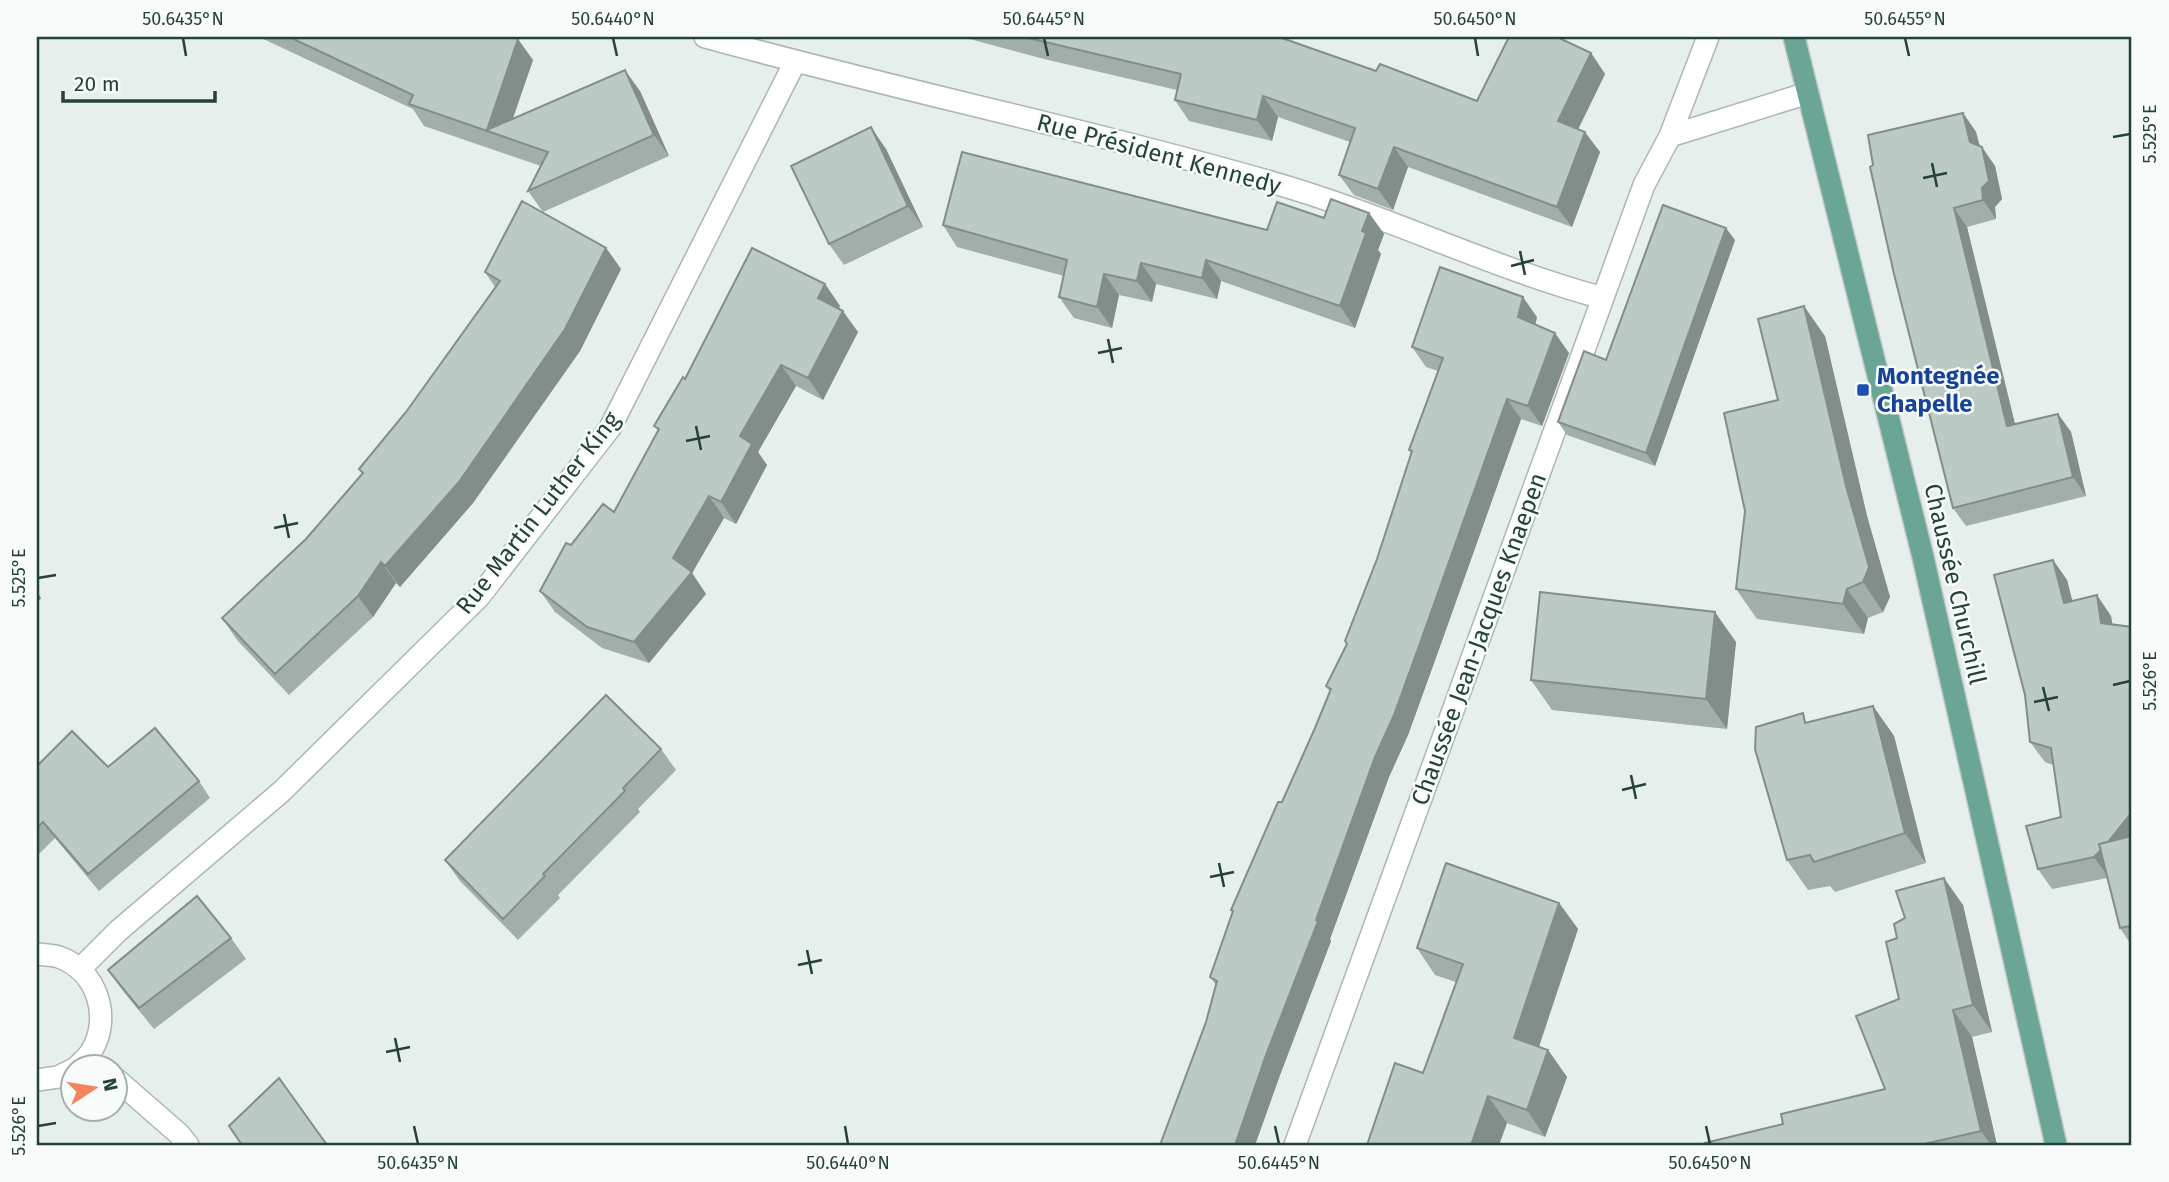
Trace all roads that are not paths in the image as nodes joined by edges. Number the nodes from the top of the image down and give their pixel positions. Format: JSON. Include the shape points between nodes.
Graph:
{"nodes":[{"id":1,"x":705,"y":37,"type":"edge"},
{"id":2,"x":1708,"y":37,"type":"edge"},
{"id":3,"x":1794,"y":37,"type":"edge"},
{"id":4,"x":795,"y":62,"type":"junction"},
{"id":5,"x":1808,"y":93,"type":"junction"},
{"id":6,"x":1670,"y":136,"type":"junction"},
{"id":7,"x":1603,"y":298,"type":"junction"},
{"id":8,"x":37,"y":954,"type":"edge"},
{"id":9,"x":80,"y":970,"type":"junction"},
{"id":10,"x":92,"y":1052,"type":"edge"},
{"id":11,"x":60,"y":1076,"type":"edge"},
{"id":12,"x":37,"y":1080,"type":"edge"},
{"id":13,"x":130,"y":1091,"type":"edge"},
{"id":14,"x":188,"y":1145,"type":"edge"},
{"id":15,"x":1295,"y":1145,"type":"edge"},
{"id":16,"x":2056,"y":1145,"type":"edge"}],
"edges":[{"from":1,"to":4,"type":"street","name":"Rue Président Kennedy"},
{"from":2,"to":6,"type":"street","name":"Chaussée Jean-Jacques Knaepen"},
{"from":3,"to":5,"type":"main road","name":"Chaussée Churchill"},
{"from":4,"to":7,"type":"street","name":"Rue Président Kennedy","via":[[1276,183],[1564,288]]},
{"from":4,"to":9,"type":"street","name":"Rue Martin Luther King","via":[[610,428],[479,597],[281,792],[118,931]]},
{"from":5,"to":6,"type":"street"},
{"from":5,"to":16,"type":"main road","name":"Chaussée Churchill","via":[[1923,557]]},
{"from":6,"to":7,"type":"street","name":"Chaussée Jean-Jacques Knaepen","via":[[1644,185]]},
{"from":7,"to":15,"type":"street","name":"Chaussée Jean-Jacques Knaepen"},
{"from":8,"to":9,"type":"street","via":[[59,957]]},
{"from":9,"to":10,"type":"street","via":[[94,986],[101,1008],[101,1030]]},
{"from":11,"to":12,"type":"street"},
{"from":13,"to":14,"type":"street"}]}
